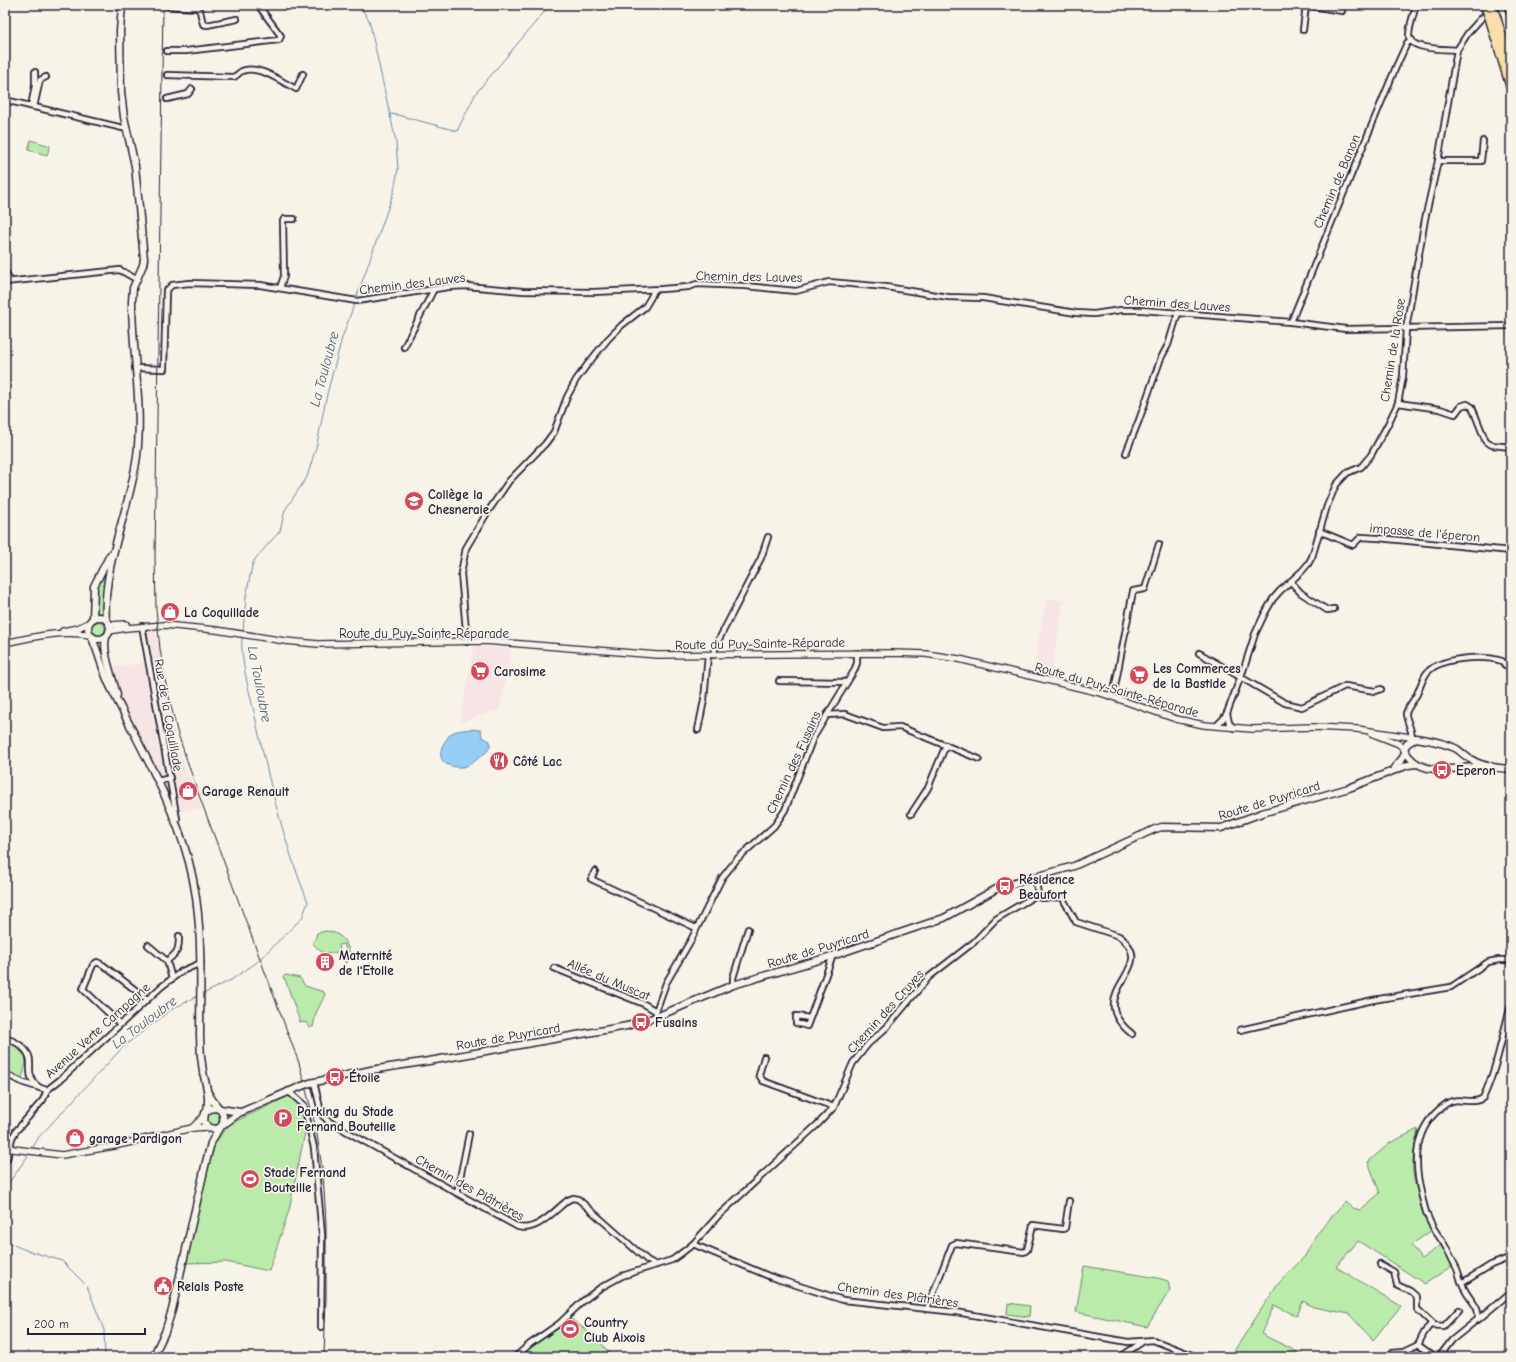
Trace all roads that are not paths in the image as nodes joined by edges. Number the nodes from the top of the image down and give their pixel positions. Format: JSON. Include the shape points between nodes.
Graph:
{"nodes":[{"id":1,"x":122,"y":5,"type":"edge"},
{"id":2,"x":258,"y":5,"type":"edge"},
{"id":3,"x":1306,"y":5,"type":"edge"},
{"id":4,"x":1416,"y":5,"type":"edge"},
{"id":5,"x":1501,"y":5,"type":"edge"},
{"id":6,"x":168,"y":6,"type":"edge"},
{"id":7,"x":197,"y":6,"type":"edge"},
{"id":8,"x":1488,"y":9,"type":"edge"},
{"id":9,"x":1342,"y":12,"type":"dead end"},
{"id":10,"x":237,"y":18,"type":"dead end"},
{"id":11,"x":1303,"y":30,"type":"dead end"},
{"id":12,"x":1413,"y":42,"type":"junction"},
{"id":13,"x":1511,"y":43,"type":"edge"},
{"id":14,"x":1457,"y":50,"type":"junction"},
{"id":15,"x":167,"y":51,"type":"dead end"},
{"id":16,"x":1511,"y":64,"type":"edge"},
{"id":17,"x":35,"y":72,"type":"dead end"},
{"id":18,"x":7,"y":74,"type":"dead end"},
{"id":19,"x":303,"y":74,"type":"dead end"},
{"id":20,"x":167,"y":75,"type":"dead end"},
{"id":21,"x":46,"y":77,"type":"dead end"},
{"id":22,"x":5,"y":83,"type":"edge"},
{"id":23,"x":1511,"y":88,"type":"edge"},
{"id":24,"x":192,"y":89,"type":"dead end"},
{"id":25,"x":167,"y":99,"type":"dead end"},
{"id":26,"x":5,"y":100,"type":"edge"},
{"id":27,"x":32,"y":106,"type":"junction"},
{"id":28,"x":127,"y":129,"type":"junction"},
{"id":29,"x":1483,"y":141,"type":"dead end"},
{"id":30,"x":1438,"y":162,"type":"junction"},
{"id":31,"x":294,"y":219,"type":"dead end"},
{"id":32,"x":5,"y":271,"type":"edge"},
{"id":33,"x":136,"y":279,"type":"junction"},
{"id":34,"x":8,"y":281,"type":"edge"},
{"id":35,"x":280,"y":288,"type":"junction"},
{"id":36,"x":434,"y":289,"type":"junction"},
{"id":37,"x":654,"y":290,"type":"junction"},
{"id":38,"x":1178,"y":313,"type":"junction"},
{"id":39,"x":1291,"y":322,"type":"junction"},
{"id":40,"x":1511,"y":326,"type":"edge"},
{"id":41,"x":1406,"y":329,"type":"junction"},
{"id":42,"x":404,"y":347,"type":"dead end"},
{"id":43,"x":135,"y":368,"type":"junction"},
{"id":44,"x":1398,"y":403,"type":"junction"},
{"id":45,"x":1511,"y":447,"type":"edge"},
{"id":46,"x":1126,"y":452,"type":"dead end"},
{"id":47,"x":1319,"y":531,"type":"junction"},
{"id":48,"x":768,"y":536,"type":"dead end"},
{"id":49,"x":116,"y":540,"type":"junction"},
{"id":50,"x":1159,"y":544,"type":"dead end"},
{"id":51,"x":1511,"y":551,"type":"edge"},
{"id":52,"x":1292,"y":582,"type":"junction"},
{"id":53,"x":1334,"y":609,"type":"dead end"},
{"id":54,"x":91,"y":621,"type":"junction"},
{"id":55,"x":155,"y":625,"type":"junction"},
{"id":56,"x":142,"y":626,"type":"junction"},
{"id":57,"x":108,"y":628,"type":"junction"},
{"id":58,"x":48,"y":635,"type":"junction"},
{"id":59,"x":91,"y":637,"type":"junction"},
{"id":60,"x":467,"y":642,"type":"junction"},
{"id":61,"x":5,"y":643,"type":"edge"},
{"id":62,"x":1199,"y":653,"type":"dead end"},
{"id":63,"x":857,"y":654,"type":"junction"},
{"id":64,"x":710,"y":655,"type":"junction"},
{"id":65,"x":1505,"y":665,"type":"dead end"},
{"id":66,"x":1240,"y":678,"type":"junction"},
{"id":67,"x":779,"y":681,"type":"dead end"},
{"id":68,"x":847,"y":682,"type":"junction"},
{"id":69,"x":1380,"y":689,"type":"dead end"},
{"id":70,"x":1113,"y":697,"type":"junction"},
{"id":71,"x":120,"y":706,"type":"junction"},
{"id":72,"x":1227,"y":713,"type":"junction"},
{"id":73,"x":827,"y":715,"type":"junction"},
{"id":74,"x":1216,"y":726,"type":"junction"},
{"id":75,"x":1234,"y":728,"type":"junction"},
{"id":76,"x":1357,"y":729,"type":"junction"},
{"id":77,"x":698,"y":730,"type":"dead end"},
{"id":78,"x":1414,"y":737,"type":"junction"},
{"id":79,"x":946,"y":746,"type":"junction"},
{"id":80,"x":1404,"y":751,"type":"junction"},
{"id":81,"x":1466,"y":756,"type":"junction"},
{"id":82,"x":979,"y":759,"type":"dead end"},
{"id":83,"x":1417,"y":764,"type":"junction"},
{"id":84,"x":1491,"y":766,"type":"junction"},
{"id":85,"x":1464,"y":768,"type":"junction"},
{"id":86,"x":1511,"y":769,"type":"edge"},
{"id":87,"x":1389,"y":772,"type":"junction"},
{"id":88,"x":170,"y":778,"type":"junction"},
{"id":89,"x":158,"y":781,"type":"junction"},
{"id":90,"x":911,"y":814,"type":"dead end"},
{"id":91,"x":179,"y":831,"type":"junction"},
{"id":92,"x":595,"y":871,"type":"dead end"},
{"id":93,"x":1035,"y":877,"type":"junction"},
{"id":94,"x":1038,"y":894,"type":"junction"},
{"id":95,"x":696,"y":928,"type":"junction"},
{"id":96,"x":748,"y":929,"type":"dead end"},
{"id":97,"x":179,"y":936,"type":"dead end"},
{"id":98,"x":148,"y":945,"type":"dead end"},
{"id":99,"x":832,"y":956,"type":"junction"},
{"id":100,"x":1511,"y":960,"type":"edge"},
{"id":101,"x":167,"y":961,"type":"junction"},
{"id":102,"x":201,"y":963,"type":"junction"},
{"id":103,"x":554,"y":968,"type":"dead end"},
{"id":104,"x":172,"y":979,"type":"junction"},
{"id":105,"x":733,"y":985,"type":"junction"},
{"id":106,"x":147,"y":1000,"type":"junction"},
{"id":107,"x":1511,"y":1005,"type":"edge"},
{"id":108,"x":1510,"y":1013,"type":"edge"},
{"id":109,"x":656,"y":1014,"type":"junction"},
{"id":110,"x":810,"y":1018,"type":"dead end"},
{"id":111,"x":120,"y":1024,"type":"junction"},
{"id":112,"x":1240,"y":1030,"type":"dead end"},
{"id":113,"x":1132,"y":1034,"type":"dead end"},
{"id":114,"x":5,"y":1038,"type":"edge"},
{"id":115,"x":764,"y":1057,"type":"dead end"},
{"id":116,"x":5,"y":1074,"type":"edge"},
{"id":117,"x":312,"y":1083,"type":"junction"},
{"id":118,"x":207,"y":1086,"type":"junction"},
{"id":119,"x":40,"y":1088,"type":"junction"},
{"id":120,"x":47,"y":1090,"type":"junction"},
{"id":121,"x":288,"y":1091,"type":"junction"},
{"id":122,"x":834,"y":1107,"type":"junction"},
{"id":123,"x":207,"y":1110,"type":"junction"},
{"id":124,"x":220,"y":1110,"type":"junction"},
{"id":125,"x":240,"y":1113,"type":"junction"},
{"id":126,"x":203,"y":1117,"type":"junction"},
{"id":127,"x":221,"y":1127,"type":"junction"},
{"id":128,"x":192,"y":1128,"type":"junction"},
{"id":129,"x":208,"y":1128,"type":"junction"},
{"id":130,"x":469,"y":1134,"type":"dead end"},
{"id":131,"x":211,"y":1143,"type":"junction"},
{"id":132,"x":8,"y":1147,"type":"edge"},
{"id":133,"x":5,"y":1161,"type":"edge"},
{"id":134,"x":457,"y":1193,"type":"junction"},
{"id":135,"x":1069,"y":1201,"type":"dead end"},
{"id":136,"x":693,"y":1244,"type":"junction"},
{"id":137,"x":1511,"y":1256,"type":"edge"},
{"id":138,"x":1380,"y":1264,"type":"dead end"},
{"id":139,"x":656,"y":1265,"type":"junction"},
{"id":140,"x":1462,"y":1283,"type":"junction"},
{"id":141,"x":1511,"y":1292,"type":"edge"},
{"id":142,"x":926,"y":1309,"type":"junction"},
{"id":143,"x":1459,"y":1310,"type":"dead end"},
{"id":144,"x":1478,"y":1319,"type":"junction"},
{"id":145,"x":1434,"y":1325,"type":"junction"},
{"id":146,"x":321,"y":1327,"type":"dead end"},
{"id":147,"x":1145,"y":1340,"type":"junction"},
{"id":148,"x":1418,"y":1345,"type":"junction"},
{"id":149,"x":1392,"y":1353,"type":"dead end"},
{"id":150,"x":1404,"y":1355,"type":"edge"},
{"id":151,"x":153,"y":1357,"type":"edge"},
{"id":152,"x":515,"y":1357,"type":"edge"},
{"id":153,"x":1120,"y":1357,"type":"edge"},
{"id":154,"x":1198,"y":1357,"type":"edge"},
{"id":155,"x":1435,"y":1357,"type":"edge"},
{"id":156,"x":1439,"y":1357,"type":"edge"}],
"edges":[{"from":1,"to":28,"type":"main road","via":[[121,101]]},
{"from":2,"to":15,"type":"street","via":[[281,36],[278,40]]},
{"from":3,"to":9,"type":"street"},
{"from":3,"to":11,"type":"street"},
{"from":4,"to":12,"type":"street","via":[[1408,35]]},
{"from":5,"to":13,"type":"street"},
{"from":6,"to":7,"type":"street"},
{"from":7,"to":10,"type":"street","via":[[203,24]]},
{"from":8,"to":14,"type":"street","name":"Chemin de la Rose"},
{"from":8,"to":16,"type":"highway"},
{"from":8,"to":23,"type":"highway"},
{"from":12,"to":14,"type":"street","via":[[1434,48]]},
{"from":12,"to":39,"type":"street","name":"Chemin de Banon","via":[[1407,43],[1396,67]]},
{"from":14,"to":30,"type":"street","name":"Chemin de la Rose"},
{"from":17,"to":27,"type":"street"},
{"from":18,"to":22,"type":"street"},
{"from":19,"to":20,"type":"street","via":[[296,89],[257,70],[242,71],[234,77]]},
{"from":21,"to":27,"type":"street","via":[[40,80]]},
{"from":24,"to":25,"type":"street","via":[[188,94]]},
{"from":26,"to":27,"type":"street"},
{"from":27,"to":28,"type":"street"},
{"from":28,"to":33,"type":"main road","via":[[135,166],[144,254],[144,262]]},
{"from":29,"to":30,"type":"street","via":[[1481,160]]},
{"from":30,"to":41,"type":"street","name":"Chemin de la Rose","via":[[1425,219]]},
{"from":31,"to":35,"type":"street","via":[[283,221],[284,276]]},
{"from":32,"to":34,"type":"street"},
{"from":33,"to":34,"type":"street","via":[[120,270]]},
{"from":33,"to":43,"type":"main road","via":[[132,301]]},
{"from":35,"to":36,"type":"street","name":"Chemin des Lauves","via":[[355,301]]},
{"from":35,"to":43,"type":"street","name":"Chemin des Lauves","via":[[260,285],[172,285],[166,291],[165,297],[164,369]]},
{"from":36,"to":37,"type":"street","name":"Chemin des Lauves","via":[[466,286],[538,291]]},
{"from":36,"to":42,"type":"street"},
{"from":37,"to":38,"type":"street","name":"Chemin des Lauves","via":[[698,284],[796,291],[829,282],[886,287],[948,297],[983,298],[1076,313],[1094,314],[1131,309]]},
{"from":37,"to":60,"type":"street","via":[[645,307],[618,329],[576,380],[554,432],[509,481],[469,543],[461,573]]},
{"from":38,"to":39,"type":"street","name":"Chemin des Lauves"},
{"from":38,"to":46,"type":"street"},
{"from":39,"to":41,"type":"street","name":"Chemin des Lauves","via":[[1346,329]]},
{"from":40,"to":41,"type":"street","name":"Chemin des Lauves"},
{"from":41,"to":44,"type":"street","name":"Chemin de la Rose","via":[[1403,376]]},
{"from":43,"to":49,"type":"main road","via":[[138,445],[133,477]]},
{"from":44,"to":45,"type":"street","via":[[1455,414],[1467,404],[1472,407],[1486,442]]},
{"from":44,"to":47,"type":"street","name":"Chemin de la Rose","via":[[1371,455],[1361,467],[1347,473],[1336,485]]},
{"from":47,"to":51,"type":"street","name":"impasse de l'éperon","via":[[1353,545],[1361,537]]},
{"from":47,"to":52,"type":"street","name":"Chemin de la Rose","via":[[1312,557]]},
{"from":48,"to":64,"type":"street","via":[[761,558]]},
{"from":49,"to":54,"type":"main road","via":[[94,586]]},
{"from":49,"to":57,"type":"main road","via":[[109,574],[106,612]]},
{"from":50,"to":70,"type":"street","via":[[1145,589],[1133,591]]},
{"from":52,"to":53,"type":"street","via":[[1301,593],[1326,610]]},
{"from":52,"to":66,"type":"street","name":"Chemin de la Rose","via":[[1273,599],[1265,613]]},
{"from":54,"to":57,"type":"main road","via":[[98,617]]},
{"from":54,"to":58,"type":"street","via":[[78,628]]},
{"from":54,"to":59,"type":"main road","via":[[88,629]]},
{"from":55,"to":56,"type":"street","name":"Route du Puy-Sainte-Réparade"},
{"from":55,"to":57,"type":"street","name":"Route du Puy-Sainte-Réparade","via":[[141,623]]},
{"from":55,"to":60,"type":"street","name":"Route du Puy-Sainte-Réparade","via":[[233,632],[318,644]]},
{"from":56,"to":57,"type":"street","name":"Route du Puy-Sainte-Réparade"},
{"from":56,"to":88,"type":"street","name":"Rue de la Coquillade"},
{"from":57,"to":59,"type":"main road","via":[[102,639]]},
{"from":57,"to":71,"type":"main road","via":[[106,653]]},
{"from":58,"to":59,"type":"street","via":[[80,634]]},
{"from":58,"to":61,"type":"street"},
{"from":59,"to":71,"type":"main road"},
{"from":60,"to":64,"type":"street","name":"Route du Puy-Sainte-Réparade","via":[[485,641],[634,654]]},
{"from":62,"to":66,"type":"street"},
{"from":63,"to":64,"type":"street","name":"Route du Puy-Sainte-Réparade"},
{"from":63,"to":68,"type":"street","name":"Chemin des Fusains","via":[[857,663]]},
{"from":63,"to":70,"type":"street","name":"Route du Puy-Sainte-Réparade","via":[[926,654],[959,659]]},
{"from":64,"to":77,"type":"street"},
{"from":65,"to":78,"type":"street","via":[[1502,661],[1481,657],[1436,666],[1426,674],[1406,713]]},
{"from":66,"to":69,"type":"street","via":[[1285,703],[1302,706],[1345,686],[1375,692]]},
{"from":66,"to":72,"type":"street","name":"Chemin de la Rose"},
{"from":67,"to":68,"type":"street"},
{"from":68,"to":73,"type":"street","name":"Chemin des Fusains"},
{"from":70,"to":74,"type":"street","name":"Route du Puy-Sainte-Réparade","via":[[1176,719]]},
{"from":71,"to":89,"type":"main road"},
{"from":72,"to":74,"type":"street","name":"Chemin de la Rose"},
{"from":72,"to":75,"type":"street","via":[[1229,723]]},
{"from":73,"to":79,"type":"street","via":[[845,714],[887,729],[900,727]]},
{"from":73,"to":95,"type":"street","name":"Chemin des Fusains","via":[[813,740],[785,810],[779,819],[728,868]]},
{"from":74,"to":75,"type":"street","name":"Route du Puy-Sainte-Réparade"},
{"from":75,"to":76,"type":"street","name":"Route du Puy-Sainte-Réparade"},
{"from":76,"to":78,"type":"street","name":"Route du Puy-Sainte-Réparade"},
{"from":76,"to":80,"type":"street","name":"Route du Puy-Sainte-Réparade","via":[[1399,744]]},
{"from":78,"to":80,"type":"main road","name":"Route de Puyricard"},
{"from":78,"to":81,"type":"main road","via":[[1440,742]]},
{"from":79,"to":82,"type":"street"},
{"from":79,"to":90,"type":"street","via":[[928,788]]},
{"from":80,"to":83,"type":"main road"},
{"from":80,"to":87,"type":"main road","name":"Route de Puyricard","via":[[1399,763]]},
{"from":81,"to":84,"type":"main road","via":[[1473,761]]},
{"from":81,"to":85,"type":"main road","via":[[1468,763]]},
{"from":83,"to":85,"type":"main road","via":[[1436,770]]},
{"from":83,"to":87,"type":"main road","name":"Route de Puyricard"},
{"from":84,"to":85,"type":"main road"},
{"from":84,"to":86,"type":"main road"},
{"from":87,"to":93,"type":"main road","name":"Route de Puyricard","via":[[1349,788],[1262,813],[1221,828],[1154,829],[1074,866]]},
{"from":88,"to":89,"type":"street"},
{"from":88,"to":91,"type":"street","name":"Rue de la Coquillade"},
{"from":89,"to":91,"type":"main road"},
{"from":91,"to":102,"type":"main road","via":[[195,889],[199,913]]},
{"from":92,"to":95,"type":"street","via":[[591,879]]},
{"from":93,"to":94,"type":"street"},
{"from":93,"to":99,"type":"main road","name":"Route de Puyricard","via":[[998,888],[944,918]]},
{"from":94,"to":113,"type":"street","via":[[1042,898],[1062,897],[1076,922],[1125,940],[1132,953],[1132,963],[1115,996],[1113,1010],[1116,1018]]},
{"from":94,"to":122,"type":"street","name":"Chemin des Cruyes","via":[[996,919],[974,942],[928,977],[853,1063]]},
{"from":95,"to":109,"type":"street","name":"Chemin des Fusains","via":[[666,983]]},
{"from":96,"to":105,"type":"street"},
{"from":97,"to":101,"type":"street","via":[[179,948]]},
{"from":98,"to":101,"type":"street"},
{"from":99,"to":105,"type":"main road","name":"Route de Puyricard"},
{"from":99,"to":110,"type":"street"},
{"from":100,"to":112,"type":"street","via":[[1488,962],[1451,987],[1373,1000]]},
{"from":101,"to":104,"type":"street"},
{"from":102,"to":104,"type":"street","name":"Avenue Verte Campagne","via":[[182,971]]},
{"from":102,"to":118,"type":"main road","via":[[200,1047]]},
{"from":103,"to":109,"type":"street","name":"Allée du Muscat","via":[[644,1004]]},
{"from":104,"to":106,"type":"street","name":"Avenue Verte Campagne"},
{"from":105,"to":109,"type":"main road","name":"Route de Puyricard"},
{"from":106,"to":111,"type":"street","name":"Avenue Verte Campagne"},
{"from":106,"to":111,"type":"street","via":[[103,965],[97,962],[93,965],[83,989]]},
{"from":107,"to":108,"type":"street"},
{"from":108,"to":140,"type":"street","via":[[1489,1086],[1483,1098],[1474,1102],[1454,1100],[1446,1104],[1424,1127],[1418,1146],[1417,1178],[1426,1210],[1456,1265]]},
{"from":109,"to":117,"type":"main road","name":"Route de Puyricard","via":[[627,1026],[371,1070]]},
{"from":111,"to":120,"type":"street","name":"Avenue Verte Campagne"},
{"from":114,"to":119,"type":"street","via":[[27,1052],[30,1075]]},
{"from":115,"to":122,"type":"street","via":[[759,1075],[763,1081]]},
{"from":116,"to":119,"type":"street"},
{"from":117,"to":121,"type":"main road","name":"Route de Puyricard","bridge":true},
{"from":117,"to":134,"type":"street","name":"Chemin des Plâtrières","via":[[321,1112],[328,1121]]},
{"from":118,"to":123,"type":"main road"},
{"from":118,"to":124,"type":"main road","via":[[210,1097]]},
{"from":119,"to":120,"type":"street"},
{"from":120,"to":132,"type":"street","name":"Avenue Verte Campagne","via":[[43,1100],[16,1131]]},
{"from":121,"to":125,"type":"main road","name":"Route de Puyricard"},
{"from":121,"to":146,"type":"street","via":[[304,1105],[314,1148],[322,1235]]},
{"from":122,"to":136,"type":"street","name":"Chemin des Cruyes","via":[[718,1216]]},
{"from":123,"to":124,"type":"main road"},
{"from":123,"to":126,"type":"main road"},
{"from":124,"to":125,"type":"main road","name":"Route de Puyricard","via":[[231,1114]]},
{"from":124,"to":127,"type":"main road","via":[[224,1116]]},
{"from":125,"to":127,"type":"main road","name":"Route de Puyricard"},
{"from":126,"to":128,"type":"street"},
{"from":126,"to":129,"type":"main road"},
{"from":127,"to":129,"type":"main road"},
{"from":127,"to":131,"type":"main road"},
{"from":128,"to":129,"type":"street"},
{"from":128,"to":132,"type":"street","via":[[62,1155]]},
{"from":129,"to":131,"type":"main road"},
{"from":130,"to":134,"type":"street"},
{"from":131,"to":151,"type":"main road","via":[[172,1310]]},
{"from":132,"to":133,"type":"street","name":"Avenue Verte Campagne"},
{"from":134,"to":139,"type":"street","name":"Chemin des Plâtrières","via":[[523,1229],[530,1229],[538,1224],[568,1200],[578,1199]]},
{"from":135,"to":142,"type":"street","via":[[1065,1228],[1033,1225],[1027,1250],[1024,1252],[956,1243],[952,1245]]},
{"from":136,"to":139,"type":"street","via":[[672,1260]]},
{"from":136,"to":142,"type":"street","name":"Chemin des Plâtrières","via":[[772,1277],[843,1300]]},
{"from":137,"to":140,"type":"street"},
{"from":138,"to":145,"type":"street","via":[[1394,1272],[1397,1285],[1416,1297],[1417,1309]]},
{"from":139,"to":152,"type":"street","via":[[622,1276],[600,1288]]},
{"from":140,"to":144,"type":"street","via":[[1478,1309]]},
{"from":141,"to":144,"type":"street"},
{"from":142,"to":147,"type":"street","name":"Chemin des Plâtrières","via":[[1128,1342]]},
{"from":143,"to":145,"type":"street","via":[[1444,1326]]},
{"from":144,"to":156,"type":"street","via":[[1452,1340]]},
{"from":145,"to":148,"type":"street","via":[[1430,1325]]},
{"from":147,"to":153,"type":"street"},
{"from":147,"to":154,"type":"street","name":"Chemin des Plâtrières","via":[[1153,1340]]},
{"from":148,"to":150,"type":"street"},
{"from":148,"to":155,"type":"street"},
{"from":149,"to":150,"type":"street"}]}
